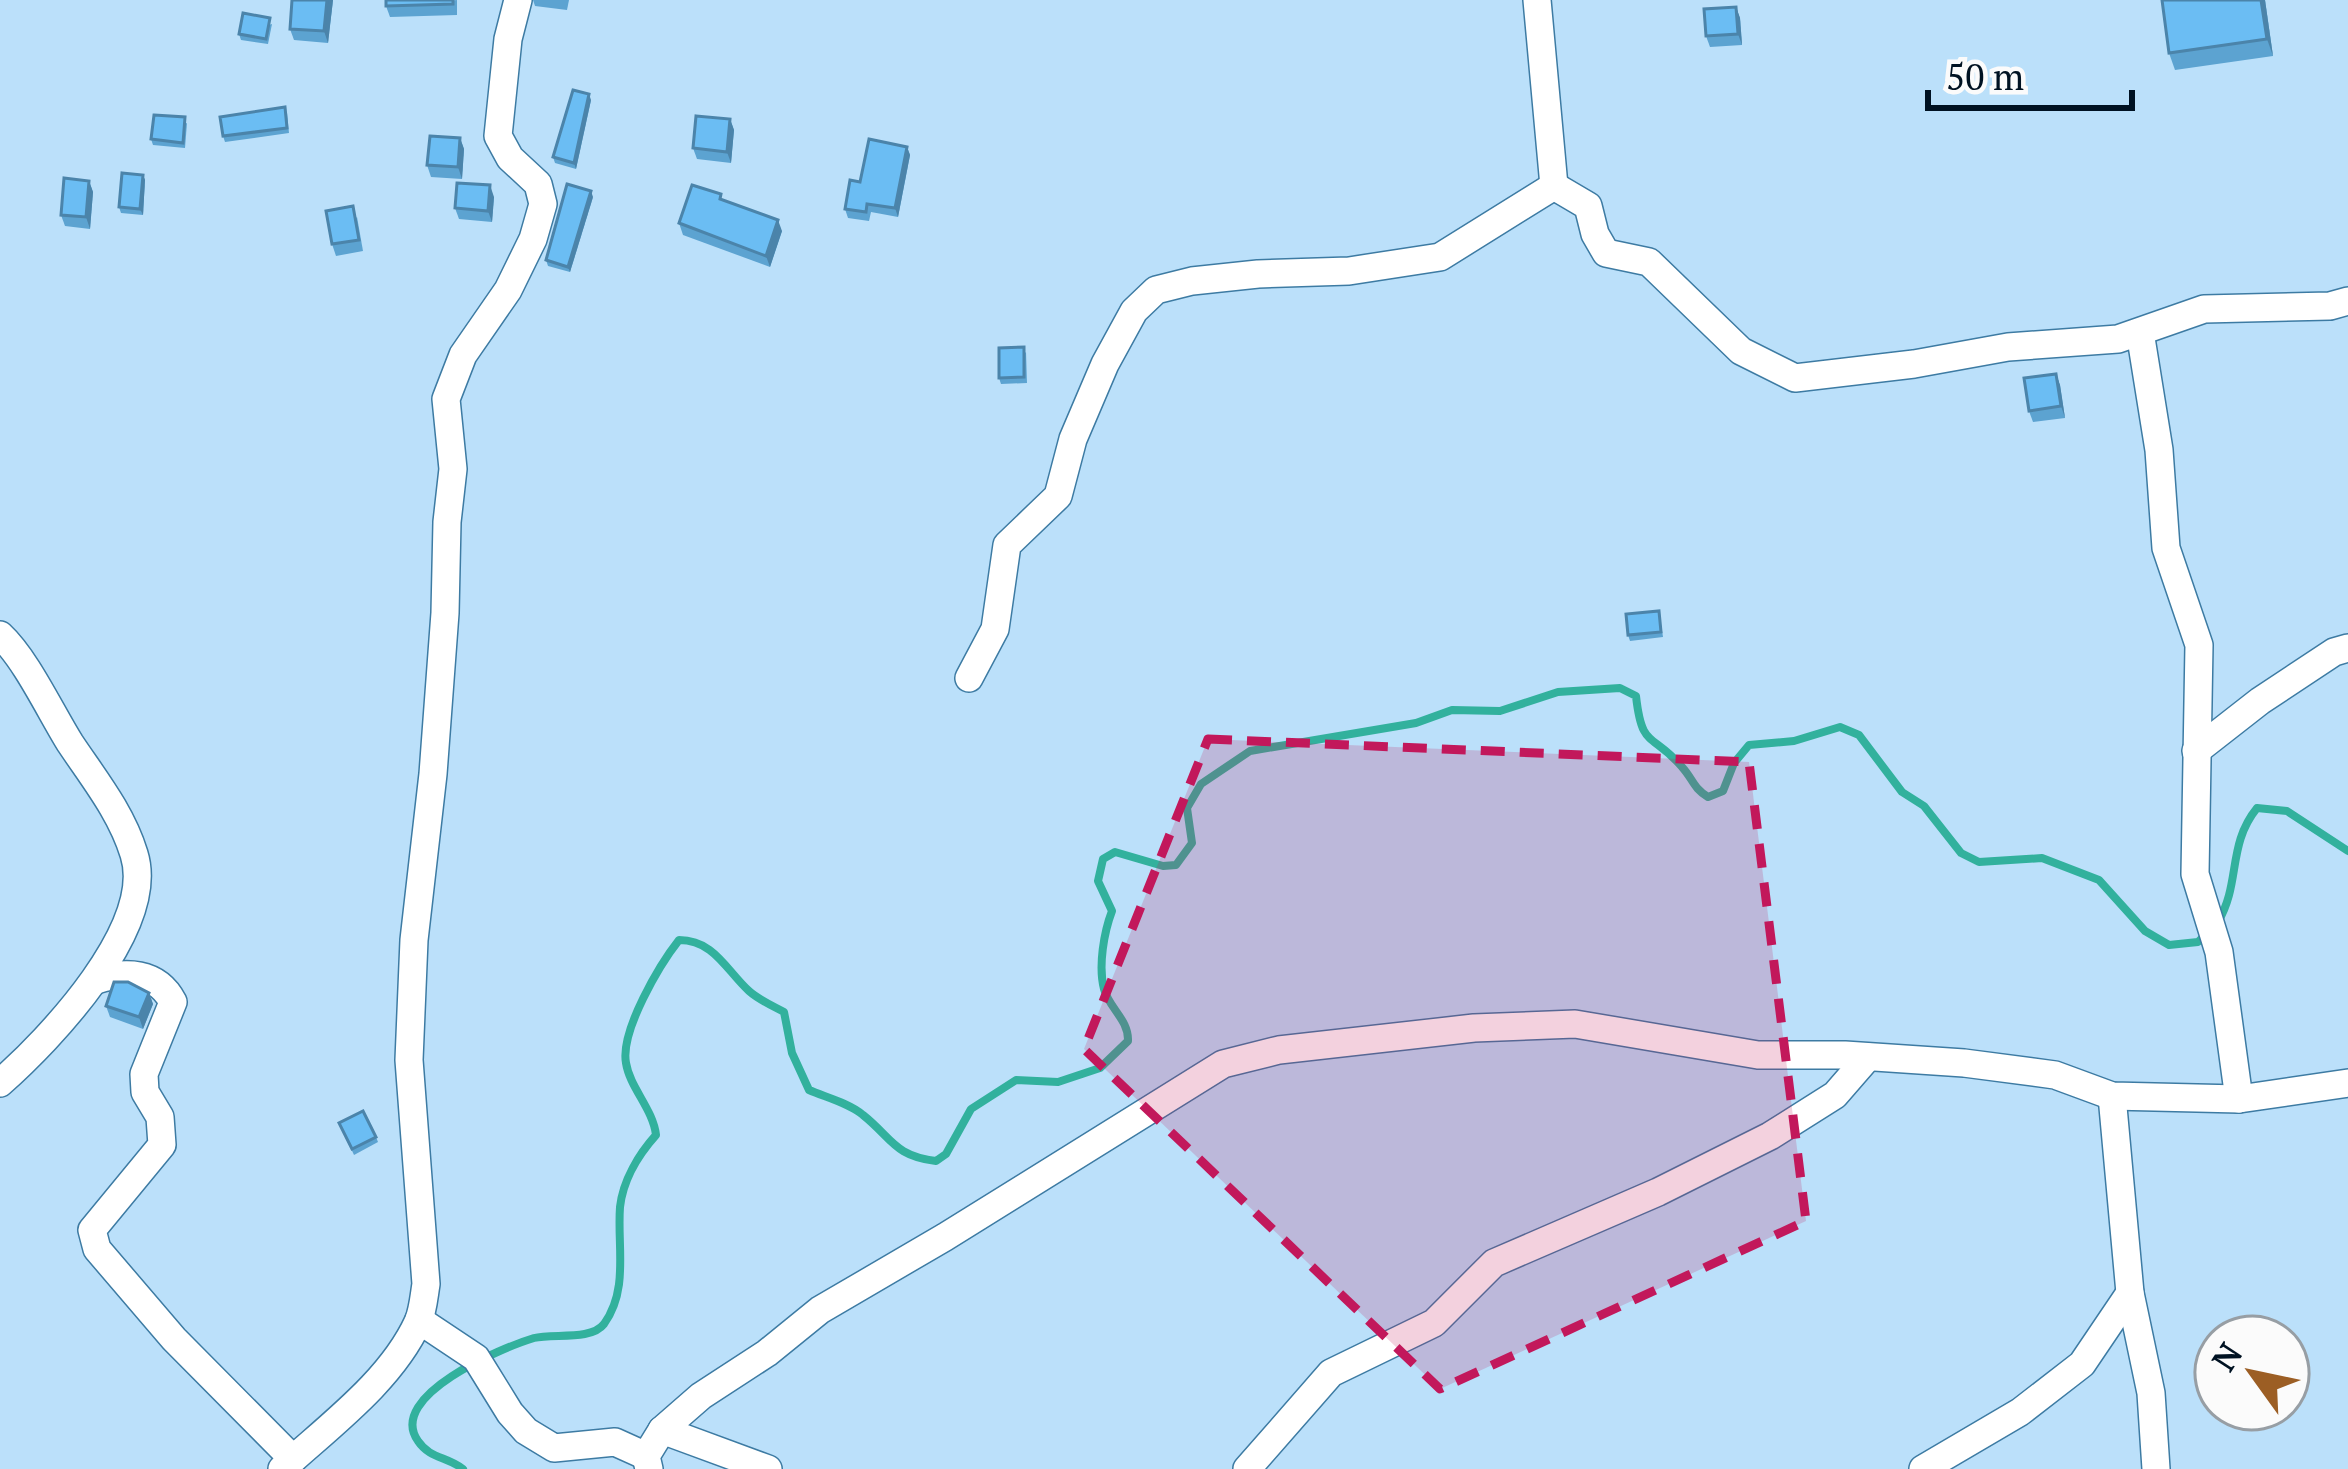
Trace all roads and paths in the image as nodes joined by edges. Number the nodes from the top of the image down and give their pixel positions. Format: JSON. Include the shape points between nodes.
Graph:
{"nodes":[{"id":1,"x":518,"y":0,"type":"edge"},
{"id":2,"x":1537,"y":0,"type":"edge"},
{"id":3,"x":1554,"y":186,"type":"junction"},
{"id":4,"x":2348,"y":302,"type":"edge"},
{"id":5,"x":2140,"y":332,"type":"junction"},
{"id":6,"x":0,"y":635,"type":"edge"},
{"id":7,"x":2348,"y":648,"type":"edge"},
{"id":8,"x":969,"y":678,"type":"dead end"},
{"id":9,"x":2196,"y":751,"type":"junction"},
{"id":10,"x":96,"y":980,"type":"junction"},
{"id":11,"x":1868,"y":1057,"type":"junction"},
{"id":12,"x":0,"y":1082,"type":"edge"},
{"id":13,"x":2348,"y":1084,"type":"edge"},
{"id":14,"x":2112,"y":1096,"type":"junction"},
{"id":15,"x":2239,"y":1100,"type":"junction"},
{"id":16,"x":2130,"y":1293,"type":"junction"},
{"id":17,"x":419,"y":1320,"type":"junction"},
{"id":18,"x":662,"y":1430,"type":"junction"},
{"id":19,"x":648,"y":1463,"type":"edge"},
{"id":20,"x":287,"y":1464,"type":"edge"},
{"id":21,"x":768,"y":1469,"type":"edge"},
{"id":22,"x":1247,"y":1469,"type":"edge"},
{"id":23,"x":1924,"y":1469,"type":"edge"},
{"id":24,"x":2156,"y":1469,"type":"edge"}],
"edges":[{"from":1,"to":17,"type":"street","via":[[498,136],[538,184],[543,204],[508,290],[464,355],[446,399],[453,469],[445,613],[409,1060],[426,1284]]},
{"from":2,"to":3,"type":"street"},
{"from":3,"to":5,"type":"street","via":[[1588,206],[1606,253],[1648,262],[1741,351],[1795,377]]},
{"from":3,"to":8,"type":"street","via":[[1439,256],[1156,290],[1134,311],[1105,364],[1058,496],[1007,545],[995,628]]},
{"from":4,"to":5,"type":"street","via":[[2204,309]]},
{"from":5,"to":9,"type":"street","via":[[2166,548],[2199,645]]},
{"from":6,"to":10,"type":"street","via":[[113,806],[136,859],[133,904]]},
{"from":7,"to":9,"type":"street"},
{"from":9,"to":15,"type":"street","via":[[2195,874],[2219,952]]},
{"from":10,"to":12,"type":"street","via":[[45,1043]]},
{"from":10,"to":20,"type":"street","via":[[123,972],[147,977],[173,1002],[143,1074],[162,1145],[92,1230],[97,1249]]},
{"from":11,"to":14,"type":"street","via":[[2055,1075]]},
{"from":11,"to":18,"type":"street","via":[[1758,1054],[1575,1024],[1323,1045],[1222,1064],[820,1310]]},
{"from":11,"to":22,"type":"street","via":[[1835,1095],[1770,1136],[1494,1263],[1434,1323],[1331,1373]]},
{"from":13,"to":15,"type":"street"},
{"from":14,"to":15,"type":"street"},
{"from":14,"to":16,"type":"street"},
{"from":16,"to":23,"type":"street","via":[[2082,1364]]},
{"from":16,"to":24,"type":"street","via":[[2151,1394]]},
{"from":17,"to":19,"type":"street","via":[[476,1358],[526,1431],[554,1448],[615,1442]]},
{"from":17,"to":20,"type":"street","via":[[356,1402]]},
{"from":18,"to":19,"type":"street"},
{"from":18,"to":21,"type":"street"}]}
